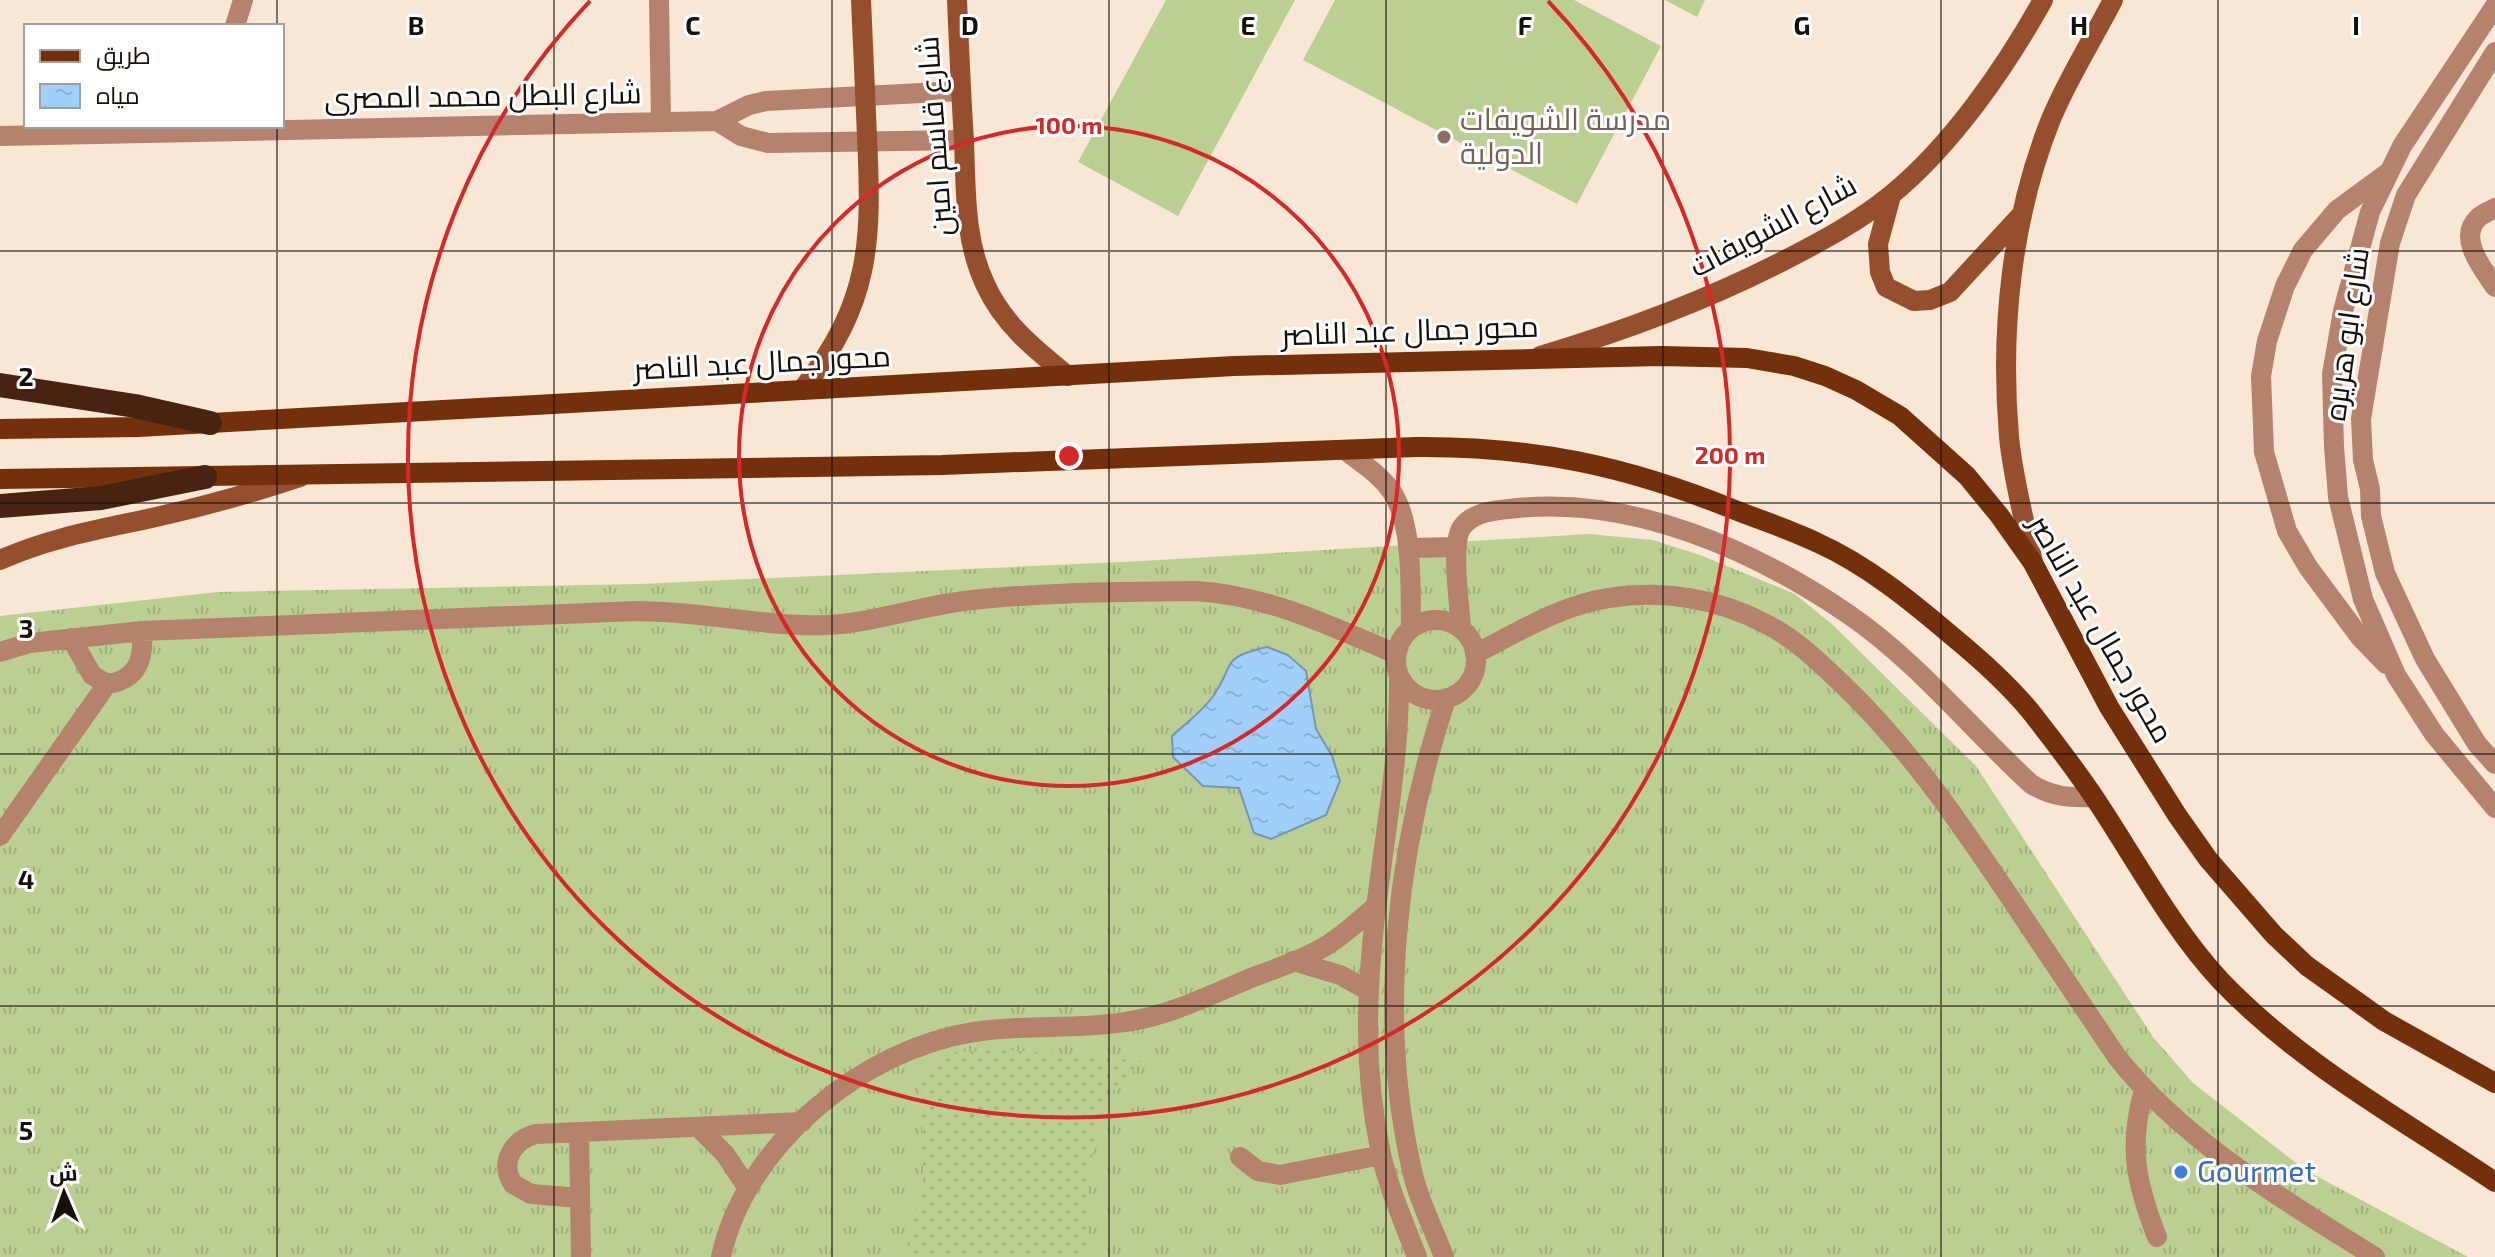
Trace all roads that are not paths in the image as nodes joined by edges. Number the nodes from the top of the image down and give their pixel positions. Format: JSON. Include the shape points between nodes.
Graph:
{"nodes":[{"id":1,"x":243,"y":0,"type":"edge"},
{"id":2,"x":659,"y":0,"type":"edge"},
{"id":3,"x":861,"y":0,"type":"edge"},
{"id":4,"x":957,"y":0,"type":"edge"},
{"id":5,"x":2043,"y":0,"type":"edge"},
{"id":6,"x":2113,"y":0,"type":"edge"},
{"id":7,"x":2495,"y":6,"type":"edge"},
{"id":8,"x":236,"y":24,"type":"edge"},
{"id":9,"x":2495,"y":52,"type":"edge"},
{"id":10,"x":961,"y":91,"type":"junction"},
{"id":11,"x":865,"y":96,"type":"junction"},
{"id":12,"x":717,"y":121,"type":"junction"},
{"id":13,"x":661,"y":122,"type":"junction"},
{"id":14,"x":268,"y":128,"type":"edge"},
{"id":15,"x":284,"y":128,"type":"edge"},
{"id":16,"x":203,"y":129,"type":"edge"},
{"id":17,"x":0,"y":136,"type":"edge"},
{"id":18,"x":964,"y":140,"type":"junction"},
{"id":19,"x":867,"y":142,"type":"junction"},
{"id":20,"x":2389,"y":172,"type":"junction"},
{"id":21,"x":1891,"y":196,"type":"junction"},
{"id":22,"x":2495,"y":208,"type":"edge"},
{"id":23,"x":2022,"y":214,"type":"junction"},
{"id":24,"x":2495,"y":287,"type":"edge"},
{"id":25,"x":1537,"y":357,"type":"junction"},
{"id":26,"x":1068,"y":376,"type":"junction"},
{"id":27,"x":0,"y":385,"type":"edge"},
{"id":28,"x":802,"y":390,"type":"junction"},
{"id":29,"x":210,"y":423,"type":"junction"},
{"id":30,"x":0,"y":429,"type":"edge"},
{"id":31,"x":1345,"y":450,"type":"junction"},
{"id":32,"x":303,"y":476,"type":"junction"},
{"id":33,"x":205,"y":477,"type":"junction"},
{"id":34,"x":0,"y":479,"type":"edge"},
{"id":35,"x":0,"y":506,"type":"edge"},
{"id":36,"x":48,"y":541,"type":"junction"},
{"id":37,"x":1457,"y":547,"type":"junction"},
{"id":38,"x":1408,"y":548,"type":"junction"},
{"id":39,"x":0,"y":560,"type":"edge"},
{"id":40,"x":2033,"y":563,"type":"junction"},
{"id":41,"x":0,"y":573,"type":"edge"},
{"id":42,"x":1411,"y":628,"type":"junction"},
{"id":43,"x":1461,"y":629,"type":"junction"},
{"id":44,"x":142,"y":631,"type":"junction"},
{"id":45,"x":71,"y":638,"type":"junction"},
{"id":46,"x":0,"y":652,"type":"edge"},
{"id":47,"x":1396,"y":654,"type":"junction"},
{"id":48,"x":1475,"y":654,"type":"junction"},
{"id":49,"x":2396,"y":675,"type":"junction"},
{"id":50,"x":1399,"y":678,"type":"junction"},
{"id":51,"x":107,"y":684,"type":"junction"},
{"id":52,"x":1446,"y":699,"type":"junction"},
{"id":53,"x":2495,"y":764,"type":"edge"},
{"id":54,"x":2094,"y":797,"type":"junction"},
{"id":55,"x":2495,"y":808,"type":"edge"},
{"id":56,"x":0,"y":836,"type":"edge"},
{"id":57,"x":1376,"y":906,"type":"junction"},
{"id":58,"x":1293,"y":961,"type":"junction"},
{"id":59,"x":1369,"y":991,"type":"junction"},
{"id":60,"x":2495,"y":1083,"type":"edge"},
{"id":61,"x":2144,"y":1090,"type":"junction"},
{"id":62,"x":802,"y":1122,"type":"junction"},
{"id":63,"x":698,"y":1127,"type":"junction"},
{"id":64,"x":579,"y":1132,"type":"junction"},
{"id":65,"x":1381,"y":1155,"type":"junction"},
{"id":66,"x":1240,"y":1157,"type":"dead end"},
{"id":67,"x":2495,"y":1182,"type":"edge"},
{"id":68,"x":747,"y":1187,"type":"junction"},
{"id":69,"x":579,"y":1198,"type":"junction"},
{"id":70,"x":2157,"y":1237,"type":"dead end"},
{"id":71,"x":581,"y":1257,"type":"edge"},
{"id":72,"x":721,"y":1257,"type":"edge"},
{"id":73,"x":1417,"y":1257,"type":"edge"},
{"id":74,"x":1444,"y":1257,"type":"edge"},
{"id":75,"x":2375,"y":1257,"type":"edge"}],
"edges":[{"from":1,"to":8,"type":"street"},
{"from":2,"to":13,"type":"street"},
{"from":3,"to":11,"type":"main road"},
{"from":4,"to":10,"type":"main road","name":"شارع قاسم امين"},
{"from":5,"to":21,"type":"main road","name":"شارع الشويفات","via":[[2019,44],[1977,100]]},
{"from":6,"to":23,"type":"main road","via":[[2052,116]]},
{"from":7,"to":20,"type":"street","name":"شارع ابو هريره"},
{"from":9,"to":53,"type":"street","name":"شارع ابو هريره","via":[[2406,195],[2390,243],[2361,419],[2371,516],[2385,573],[2425,659]]},
{"from":10,"to":11,"type":"street","name":"شارع البطل محمد المصرى"},
{"from":10,"to":18,"type":"main road","name":"شارع قاسم امين"},
{"from":11,"to":12,"type":"street","name":"شارع البطل محمد المصرى","via":[[749,105]]},
{"from":11,"to":19,"type":"main road"},
{"from":12,"to":13,"type":"street","name":"شارع البطل محمد المصرى"},
{"from":12,"to":19,"type":"street","name":"شارع البطل محمد المصرى","via":[[741,136],[782,144]]},
{"from":13,"to":15,"type":"street","name":"شارع البطل محمد المصرى"},
{"from":14,"to":16,"type":"street","name":"شارع البطل محمد المصرى"},
{"from":16,"to":17,"type":"street","name":"شارع البطل محمد المصرى"},
{"from":18,"to":19,"type":"street","name":"شارع البطل محمد المصرى"},
{"from":18,"to":26,"type":"main road","name":"شارع قاسم امين","via":[[968,225],[986,287],[1024,339]]},
{"from":19,"to":28,"type":"main road","via":[[870,226],[861,277],[832,349]]},
{"from":20,"to":49,"type":"street","name":"شارع ابو هريره","via":[[2370,212],[2332,374],[2338,497],[2363,599]]},
{"from":20,"to":49,"type":"street","via":[[2337,210],[2303,250],[2280,300],[2261,376],[2264,452],[2287,531],[2360,637]]},
{"from":21,"to":23,"type":"main road","via":[[1878,244],[1880,272],[1886,287],[1914,301],[1950,292]]},
{"from":21,"to":25,"type":"main road","name":"شارع الشويفات","via":[[1825,240],[1743,281],[1642,323]]},
{"from":22,"to":24,"type":"street","via":[[2478,218],[2470,231],[2472,249]]},
{"from":23,"to":40,"type":"main road","via":[[2006,360],[2009,439]]},
{"from":25,"to":26,"type":"main road","name":"محور جمال عبد الناصر"},
{"from":25,"to":40,"type":"main road","name":"محور جمال عبد الناصر","via":[[1747,358],[1825,376],[1880,403],[1935,445],[1967,476]]},
{"from":26,"to":28,"type":"main road","name":"محور جمال عبد الناصر"},
{"from":27,"to":29,"type":"highway"},
{"from":28,"to":29,"type":"main road","name":"محور جمال عبد الناصر"},
{"from":29,"to":30,"type":"main road","name":"محور جمال عبد الناصر"},
{"from":31,"to":32,"type":"main road","via":[[942,465]]},
{"from":31,"to":38,"type":"street","via":[[1394,494]]},
{"from":31,"to":54,"type":"main road","via":[[1468,447],[1606,466],[1673,485],[1820,543],[1925,613],[1982,662],[2029,709]]},
{"from":32,"to":33,"type":"main road"},
{"from":32,"to":36,"type":"main road","via":[[191,509]]},
{"from":33,"to":34,"type":"main road"},
{"from":33,"to":35,"type":"highway","via":[[101,498]]},
{"from":36,"to":39,"type":"main road"},
{"from":36,"to":41,"type":"main road"},
{"from":37,"to":38,"type":"street"},
{"from":37,"to":43,"type":"street"},
{"from":37,"to":54,"type":"street","via":[[1461,529],[1477,515],[1548,506],[1631,515],[1702,537],[1850,616],[1909,664],[2031,784],[2052,795]]},
{"from":38,"to":42,"type":"street"},
{"from":40,"to":60,"type":"main road","name":"محور جمال عبد الناصر","via":[[2117,720],[2177,815],[2248,906],[2320,976],[2384,1021]]},
{"from":42,"to":43,"type":"street","via":[[1436,620]]},
{"from":42,"to":47,"type":"street"},
{"from":43,"to":48,"type":"street"},
{"from":44,"to":45,"type":"street"},
{"from":44,"to":47,"type":"street","via":[[637,611],[829,625],[1001,597],[1195,591],[1273,604]]},
{"from":44,"to":51,"type":"street","via":[[143,652],[135,672]]},
{"from":45,"to":46,"type":"street"},
{"from":45,"to":51,"type":"street","via":[[92,675]]},
{"from":47,"to":50,"type":"street"},
{"from":48,"to":52,"type":"street","via":[[1472,677]]},
{"from":48,"to":61,"type":"street","via":[[1576,605],[1608,598],[1703,600],[1771,626],[1820,662],[1904,748]]},
{"from":49,"to":55,"type":"street","name":"شارع ابو هريره","via":[[2434,734]]},
{"from":50,"to":52,"type":"street","via":[[1419,696]]},
{"from":50,"to":57,"type":"street","via":[[1398,744]]},
{"from":51,"to":56,"type":"street"},
{"from":52,"to":74,"type":"street","via":[[1411,830],[1395,1000],[1405,1138],[1417,1188]]},
{"from":54,"to":67,"type":"main road","via":[[2191,944],[2252,1011],[2317,1066]]},
{"from":57,"to":58,"type":"street","via":[[1327,945]]},
{"from":57,"to":59,"type":"street"},
{"from":58,"to":59,"type":"street","via":[[1340,975]]},
{"from":58,"to":62,"type":"street","via":[[1140,1019],[974,1032],[923,1043],[880,1064]]},
{"from":59,"to":65,"type":"street"},
{"from":61,"to":70,"type":"street","via":[[2135,1164]]},
{"from":61,"to":75,"type":"street","via":[[2247,1173]]},
{"from":62,"to":63,"type":"street"},
{"from":62,"to":68,"type":"street"},
{"from":63,"to":64,"type":"street"},
{"from":63,"to":68,"type":"street"},
{"from":64,"to":69,"type":"street"},
{"from":64,"to":69,"type":"street","via":[[527,1136],[512,1149],[507,1166],[513,1184],[522,1190]]},
{"from":65,"to":66,"type":"street","via":[[1280,1175],[1258,1171]]},
{"from":65,"to":73,"type":"street"},
{"from":68,"to":72,"type":"street"},
{"from":69,"to":71,"type":"street"}]}
